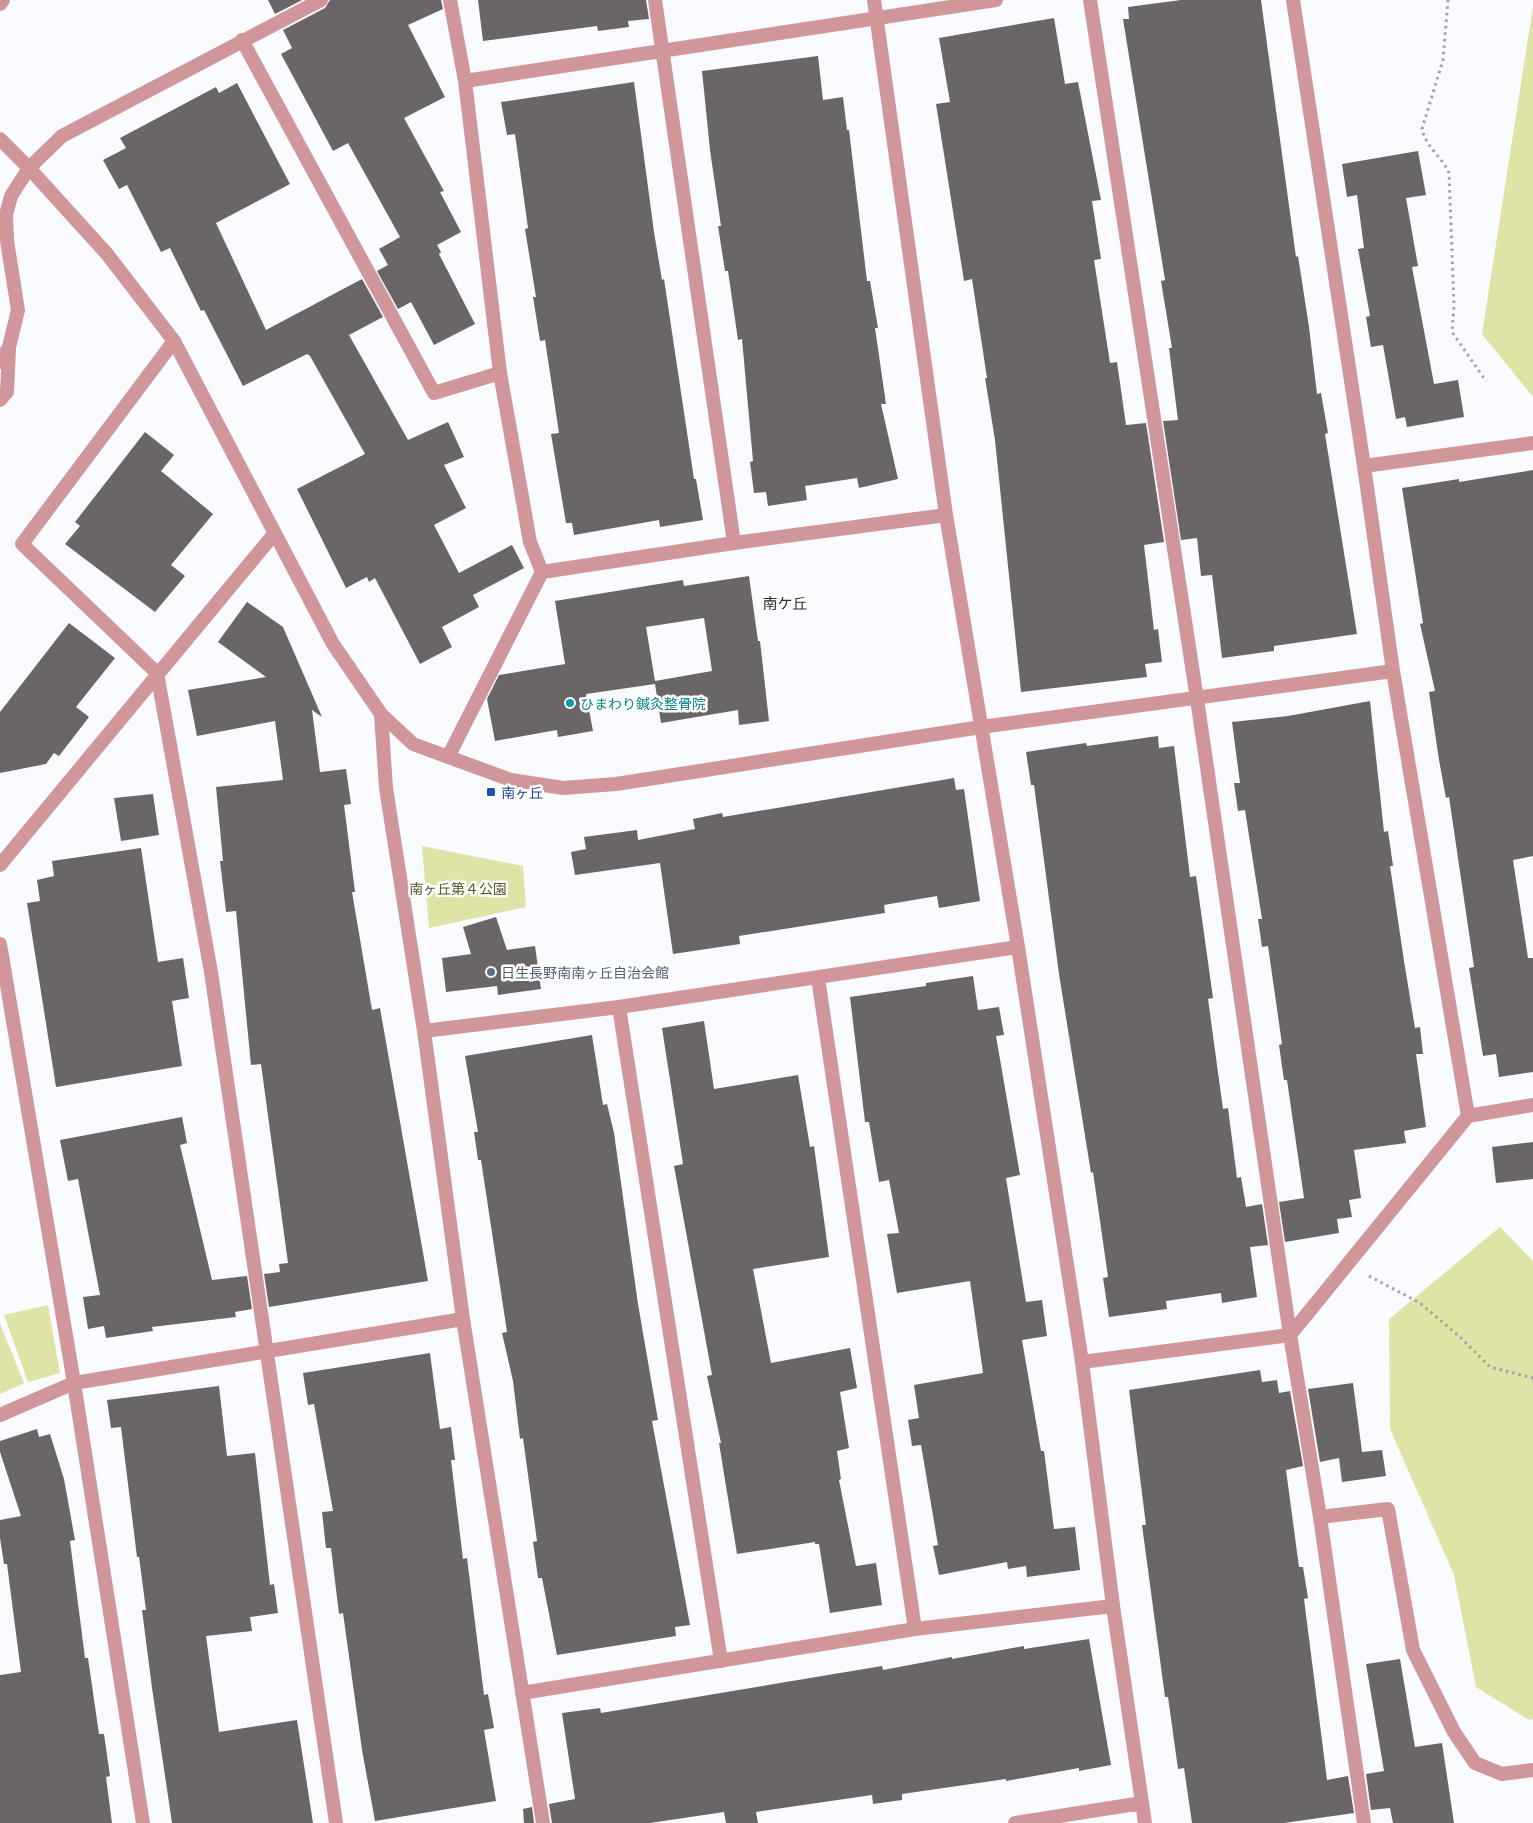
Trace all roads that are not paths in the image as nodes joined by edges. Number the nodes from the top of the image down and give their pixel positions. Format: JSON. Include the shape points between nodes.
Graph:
{"nodes":[{"id":1,"x":3,"y":0,"type":"edge"},
{"id":2,"x":321,"y":0,"type":"edge"},
{"id":3,"x":450,"y":0,"type":"edge"},
{"id":4,"x":655,"y":0,"type":"edge"},
{"id":5,"x":874,"y":0,"type":"edge"},
{"id":6,"x":996,"y":0,"type":"edge"},
{"id":7,"x":1090,"y":0,"type":"edge"},
{"id":8,"x":1293,"y":0,"type":"edge"},
{"id":9,"x":0,"y":4,"type":"edge"},
{"id":10,"x":877,"y":18,"type":"junction"},
{"id":11,"x":242,"y":40,"type":"junction"},
{"id":12,"x":664,"y":50,"type":"junction"},
{"id":13,"x":465,"y":81,"type":"junction"},
{"id":14,"x":0,"y":139,"type":"edge"},
{"id":15,"x":29,"y":168,"type":"junction"},
{"id":16,"x":174,"y":340,"type":"junction"},
{"id":17,"x":10,"y":347,"type":"junction"},
{"id":18,"x":0,"y":362,"type":"edge"},
{"id":19,"x":500,"y":373,"type":"junction"},
{"id":20,"x":0,"y":400,"type":"edge"},
{"id":21,"x":1533,"y":443,"type":"edge"},
{"id":22,"x":1364,"y":466,"type":"junction"},
{"id":23,"x":946,"y":515,"type":"junction"},
{"id":24,"x":274,"y":534,"type":"junction"},
{"id":25,"x":734,"y":543,"type":"junction"},
{"id":26,"x":542,"y":572,"type":"junction"},
{"id":27,"x":1393,"y":671,"type":"junction"},
{"id":28,"x":157,"y":673,"type":"junction"},
{"id":29,"x":1197,"y":698,"type":"junction"},
{"id":30,"x":381,"y":714,"type":"junction"},
{"id":31,"x":980,"y":727,"type":"junction"},
{"id":32,"x":448,"y":757,"type":"junction"},
{"id":33,"x":0,"y":865,"type":"edge"},
{"id":34,"x":0,"y":944,"type":"edge"},
{"id":35,"x":1018,"y":947,"type":"junction"},
{"id":36,"x":818,"y":978,"type":"junction"},
{"id":37,"x":619,"y":1007,"type":"junction"},
{"id":38,"x":424,"y":1031,"type":"junction"},
{"id":39,"x":1533,"y":1105,"type":"edge"},
{"id":40,"x":1468,"y":1116,"type":"junction"},
{"id":41,"x":463,"y":1319,"type":"junction"},
{"id":42,"x":1290,"y":1335,"type":"junction"},
{"id":43,"x":267,"y":1352,"type":"junction"},
{"id":44,"x":1082,"y":1362,"type":"junction"},
{"id":45,"x":74,"y":1383,"type":"junction"},
{"id":46,"x":0,"y":1415,"type":"edge"},
{"id":47,"x":1320,"y":1517,"type":"junction"},
{"id":48,"x":1113,"y":1606,"type":"junction"},
{"id":49,"x":914,"y":1629,"type":"junction"},
{"id":50,"x":721,"y":1661,"type":"junction"},
{"id":51,"x":522,"y":1694,"type":"junction"},
{"id":52,"x":1533,"y":1770,"type":"edge"},
{"id":53,"x":1142,"y":1803,"type":"junction"},
{"id":54,"x":143,"y":1823,"type":"edge"},
{"id":55,"x":336,"y":1823,"type":"edge"},
{"id":56,"x":543,"y":1823,"type":"edge"},
{"id":57,"x":1015,"y":1823,"type":"edge"},
{"id":58,"x":1145,"y":1823,"type":"edge"},
{"id":59,"x":1364,"y":1823,"type":"edge"}],
"edges":[{"from":1,"to":9,"type":"street"},
{"from":2,"to":11,"type":"street"},
{"from":3,"to":13,"type":"street"},
{"from":4,"to":12,"type":"street"},
{"from":5,"to":10,"type":"street"},
{"from":6,"to":10,"type":"street"},
{"from":7,"to":29,"type":"street"},
{"from":8,"to":22,"type":"street"},
{"from":10,"to":12,"type":"street"},
{"from":10,"to":23,"type":"street"},
{"from":11,"to":15,"type":"street","via":[[62,136]]},
{"from":11,"to":19,"type":"street","via":[[434,393]]},
{"from":12,"to":13,"type":"street"},
{"from":12,"to":25,"type":"street"},
{"from":13,"to":19,"type":"street"},
{"from":14,"to":15,"type":"street"},
{"from":15,"to":16,"type":"street","via":[[107,254]]},
{"from":15,"to":17,"type":"street","via":[[12,196],[6,215],[18,310]]},
{"from":16,"to":24,"type":"street"},
{"from":16,"to":28,"type":"street","via":[[22,544]]},
{"from":17,"to":18,"type":"street"},
{"from":17,"to":20,"type":"street","via":[[7,392]]},
{"from":19,"to":26,"type":"street","via":[[530,542]]},
{"from":21,"to":22,"type":"street"},
{"from":22,"to":27,"type":"street"},
{"from":23,"to":25,"type":"street"},
{"from":23,"to":31,"type":"street"},
{"from":24,"to":28,"type":"street"},
{"from":24,"to":30,"type":"street","via":[[333,644]]},
{"from":25,"to":26,"type":"street"},
{"from":26,"to":32,"type":"street"},
{"from":27,"to":29,"type":"street"},
{"from":27,"to":40,"type":"street"},
{"from":28,"to":33,"type":"street"},
{"from":28,"to":43,"type":"street","via":[[210,972]]},
{"from":29,"to":31,"type":"street"},
{"from":29,"to":42,"type":"street"},
{"from":30,"to":32,"type":"street","via":[[413,744]]},
{"from":30,"to":38,"type":"street","via":[[386,788]]},
{"from":31,"to":32,"type":"street","via":[[616,784],[563,788],[511,780]]},
{"from":31,"to":35,"type":"street"},
{"from":34,"to":45,"type":"street"},
{"from":35,"to":36,"type":"street"},
{"from":35,"to":44,"type":"street"},
{"from":36,"to":37,"type":"street"},
{"from":36,"to":49,"type":"street"},
{"from":37,"to":38,"type":"street"},
{"from":37,"to":50,"type":"street"},
{"from":38,"to":41,"type":"street"},
{"from":39,"to":40,"type":"street"},
{"from":40,"to":42,"type":"street"},
{"from":41,"to":43,"type":"street"},
{"from":41,"to":51,"type":"street"},
{"from":42,"to":44,"type":"street"},
{"from":42,"to":47,"type":"street"},
{"from":43,"to":45,"type":"street"},
{"from":43,"to":55,"type":"street"},
{"from":44,"to":48,"type":"street"},
{"from":45,"to":46,"type":"street"},
{"from":45,"to":54,"type":"street"},
{"from":47,"to":52,"type":"street","via":[[1388,1509],[1413,1650],[1454,1732],[1475,1763],[1502,1774]]},
{"from":47,"to":59,"type":"street"},
{"from":48,"to":49,"type":"street"},
{"from":48,"to":53,"type":"street"},
{"from":49,"to":50,"type":"street"},
{"from":50,"to":51,"type":"street"},
{"from":51,"to":56,"type":"street"},
{"from":53,"to":57,"type":"street"},
{"from":53,"to":58,"type":"street"}]}
